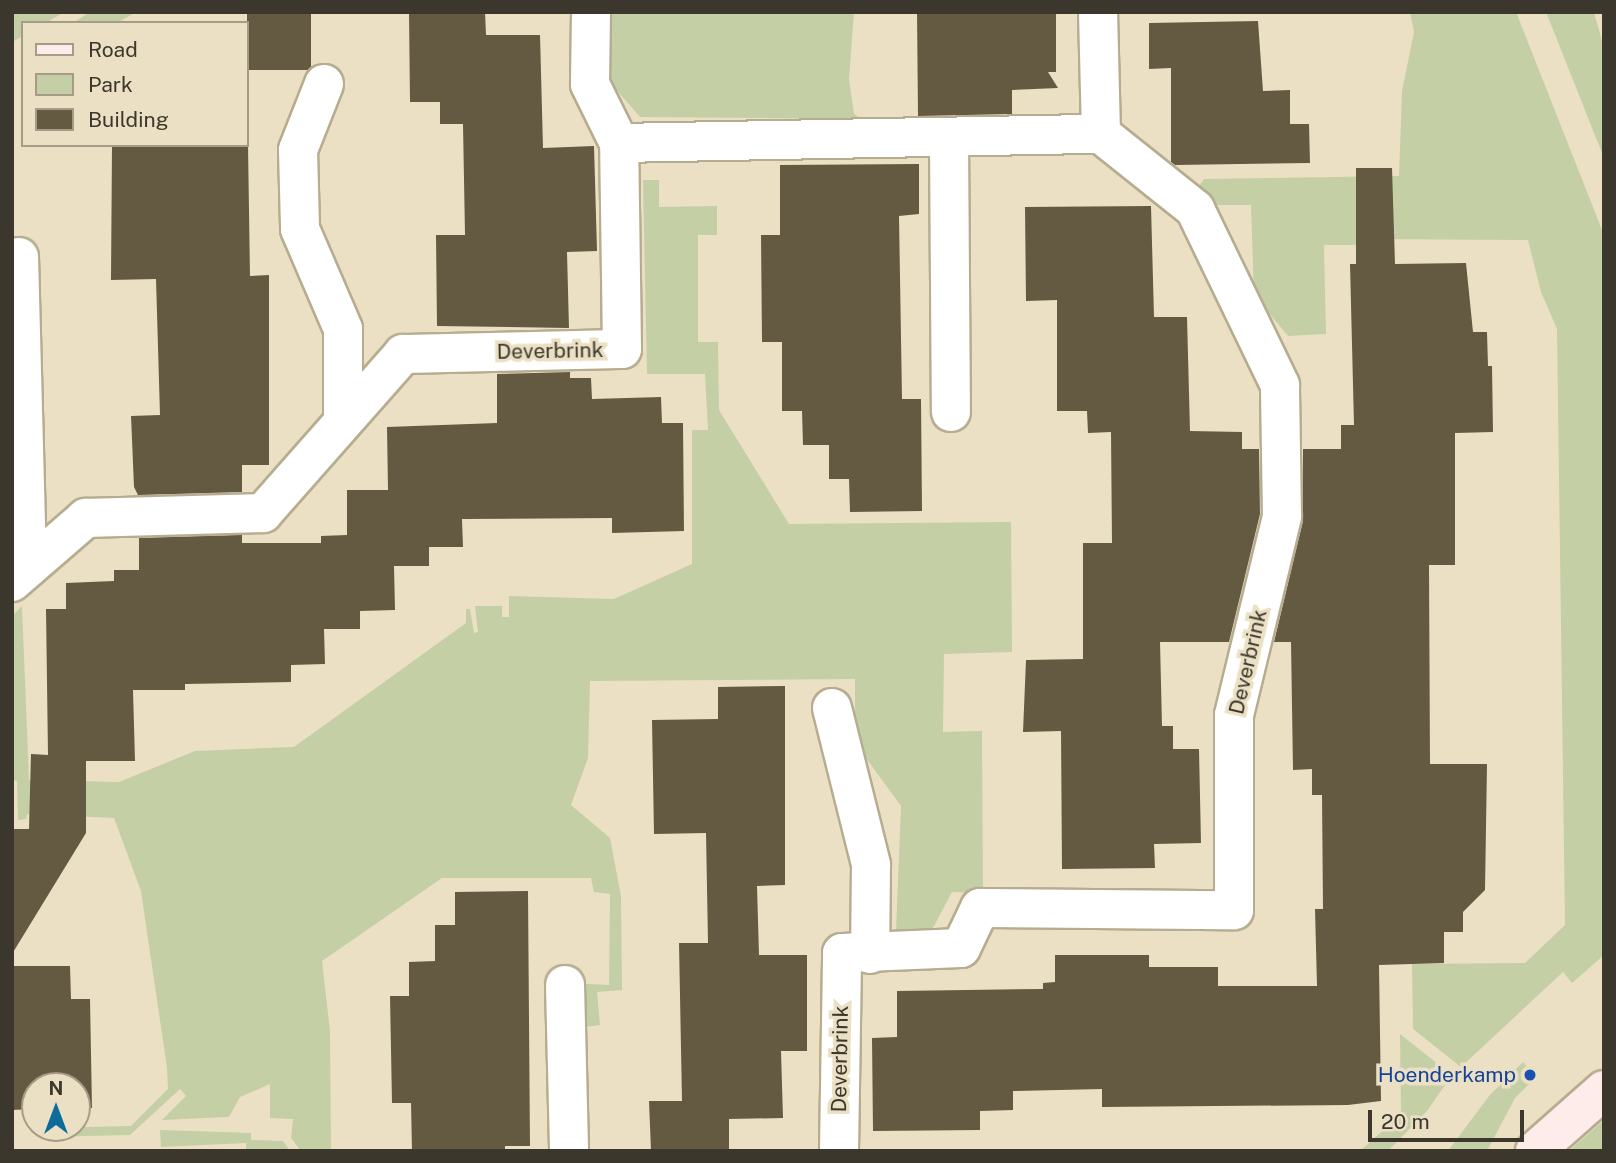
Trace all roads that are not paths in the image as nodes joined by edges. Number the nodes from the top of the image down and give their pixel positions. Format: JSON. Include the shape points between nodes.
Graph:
{"nodes":[{"id":1,"x":591,"y":12,"type":"edge"},
{"id":2,"x":1098,"y":12,"type":"edge"},
{"id":3,"x":324,"y":85,"type":"dead end"},
{"id":4,"x":1101,"y":134,"type":"junction"},
{"id":5,"x":949,"y":139,"type":"junction"},
{"id":6,"x":619,"y":143,"type":"junction"},
{"id":7,"x":19,"y":257,"type":"dead end"},
{"id":8,"x":951,"y":412,"type":"dead end"},
{"id":9,"x":343,"y":420,"type":"junction"},
{"id":10,"x":20,"y":575,"type":"edge"},
{"id":11,"x":832,"y":708,"type":"dead end"},
{"id":12,"x":870,"y":954,"type":"junction"},
{"id":13,"x":565,"y":985,"type":"dead end"},
{"id":14,"x":1604,"y":1090,"type":"edge"},
{"id":15,"x":569,"y":1151,"type":"edge"},
{"id":16,"x":839,"y":1151,"type":"edge"},
{"id":17,"x":1535,"y":1151,"type":"edge"}],
"edges":[{"from":1,"to":6,"type":"street","name":"Deverbrink","via":[[590,84]]},
{"from":2,"to":4,"type":"street"},
{"from":3,"to":9,"type":"street","via":[[298,150],[300,229],[344,329]]},
{"from":4,"to":5,"type":"street"},
{"from":4,"to":12,"type":"street","name":"Deverbrink","via":[[1195,209],[1280,385],[1282,516],[1234,715],[1234,910],[980,908],[961,948]]},
{"from":5,"to":6,"type":"street"},
{"from":5,"to":8,"type":"street"},
{"from":6,"to":9,"type":"street","name":"Deverbrink","via":[[622,349],[404,354]]},
{"from":7,"to":10,"type":"street","name":"Deverbrink"},
{"from":9,"to":10,"type":"street","name":"Deverbrink","via":[[263,513],[86,518]]},
{"from":11,"to":12,"type":"street","via":[[871,864]]},
{"from":12,"to":16,"type":"street","name":"Deverbrink","via":[[842,953]]},
{"from":13,"to":15,"type":"street"},
{"from":14,"to":17,"type":"street"}]}
